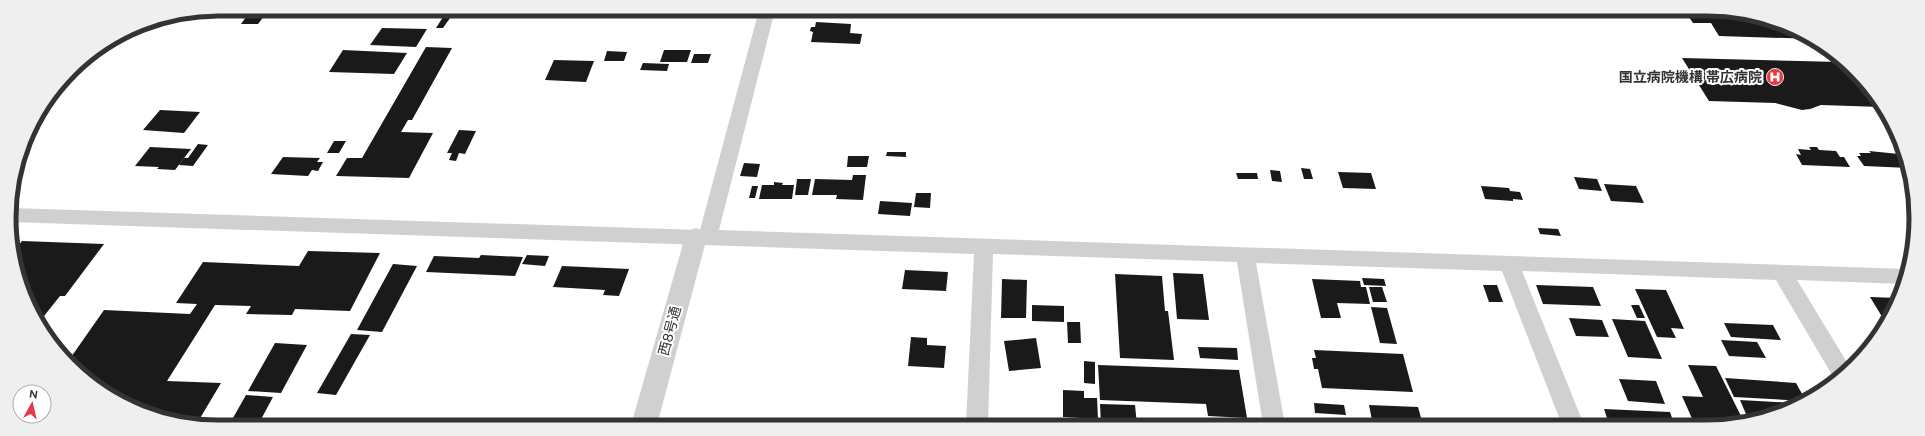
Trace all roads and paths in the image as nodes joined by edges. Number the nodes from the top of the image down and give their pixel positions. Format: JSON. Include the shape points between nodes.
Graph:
{"nodes":[{"id":1,"x":765,"y":16,"type":"edge"},
{"id":2,"x":16,"y":215,"type":"edge"},
{"id":3,"x":702,"y":237,"type":"junction"},
{"id":4,"x":984,"y":246,"type":"junction"},
{"id":5,"x":1244,"y":254,"type":"junction"},
{"id":6,"x":1509,"y":263,"type":"junction"},
{"id":7,"x":1782,"y":272,"type":"junction"},
{"id":8,"x":1900,"y":276,"type":"edge"},
{"id":9,"x":1840,"y":370,"type":"edge"},
{"id":10,"x":646,"y":420,"type":"edge"},
{"id":11,"x":977,"y":420,"type":"edge"},
{"id":12,"x":1273,"y":420,"type":"edge"},
{"id":13,"x":1570,"y":420,"type":"edge"}],
"edges":[{"from":1,"to":3,"type":"street"},
{"from":2,"to":3,"type":"street"},
{"from":3,"to":4,"type":"street"},
{"from":3,"to":10,"type":"street","name":"西8号通"},
{"from":4,"to":5,"type":"street"},
{"from":4,"to":11,"type":"street"},
{"from":5,"to":6,"type":"street"},
{"from":5,"to":12,"type":"street"},
{"from":6,"to":7,"type":"street"},
{"from":6,"to":13,"type":"street"},
{"from":7,"to":8,"type":"street"},
{"from":7,"to":9,"type":"street"}]}
